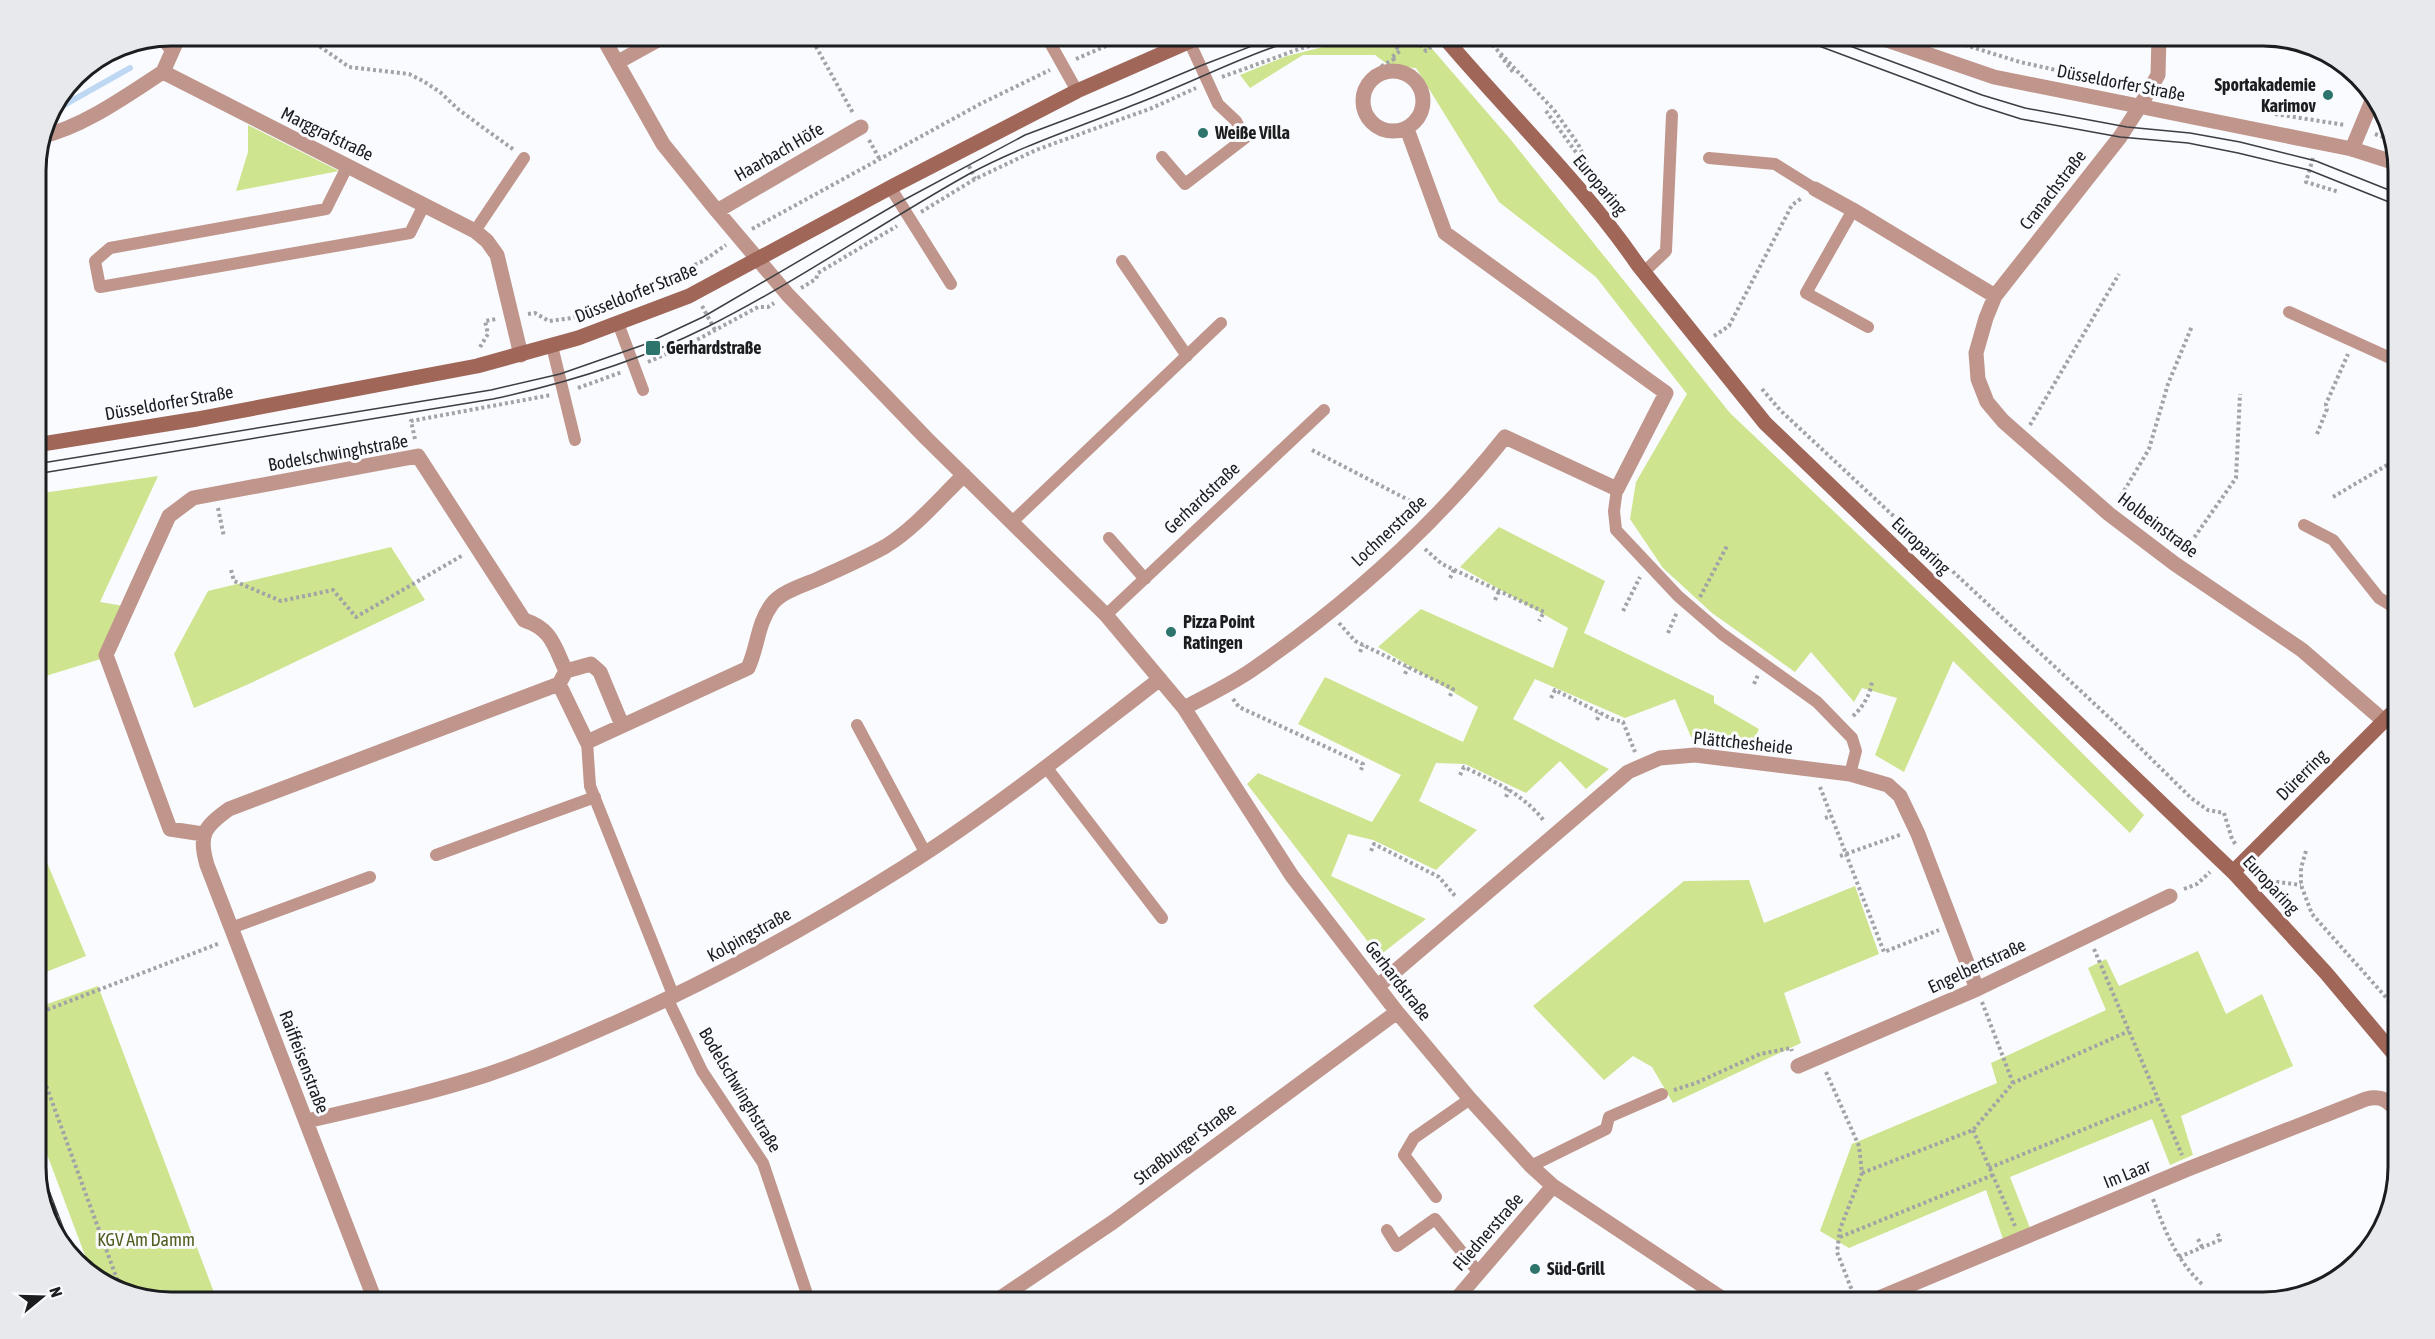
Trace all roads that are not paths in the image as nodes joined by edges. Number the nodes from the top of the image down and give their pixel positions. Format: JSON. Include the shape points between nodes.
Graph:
{"nodes":[{"id":1,"x":168,"y":46,"type":"edge"},
{"id":2,"x":174,"y":46,"type":"edge"},
{"id":3,"x":608,"y":46,"type":"edge"},
{"id":4,"x":647,"y":46,"type":"edge"},
{"id":5,"x":1052,"y":46,"type":"edge"},
{"id":6,"x":1178,"y":46,"type":"edge"},
{"id":7,"x":1198,"y":46,"type":"edge"},
{"id":8,"x":1452,"y":46,"type":"edge"},
{"id":9,"x":1904,"y":46,"type":"edge"},
{"id":10,"x":2159,"y":46,"type":"edge"},
{"id":11,"x":172,"y":51,"type":"junction"},
{"id":12,"x":618,"y":62,"type":"junction"},
{"id":13,"x":163,"y":72,"type":"junction"},
{"id":14,"x":1077,"y":91,"type":"junction"},
{"id":15,"x":2140,"y":106,"type":"junction"},
{"id":16,"x":2370,"y":106,"type":"edge"},
{"id":17,"x":1672,"y":115,"type":"dead end"},
{"id":18,"x":861,"y":127,"type":"road end"},
{"id":19,"x":1407,"y":129,"type":"junction"},
{"id":20,"x":52,"y":134,"type":"edge"},
{"id":21,"x":2352,"y":149,"type":"junction"},
{"id":22,"x":1162,"y":157,"type":"dead end"},
{"id":23,"x":524,"y":158,"type":"road end"},
{"id":24,"x":1709,"y":158,"type":"dead end"},
{"id":25,"x":2388,"y":160,"type":"edge"},
{"id":26,"x":348,"y":165,"type":"junction"},
{"id":27,"x":890,"y":187,"type":"junction"},
{"id":28,"x":1815,"y":189,"type":"joint"},
{"id":29,"x":424,"y":205,"type":"junction"},
{"id":30,"x":1853,"y":210,"type":"junction"},
{"id":31,"x":717,"y":211,"type":"junction"},
{"id":32,"x":475,"y":231,"type":"junction"},
{"id":33,"x":758,"y":258,"type":"junction"},
{"id":34,"x":1122,"y":261,"type":"dead end"},
{"id":35,"x":1644,"y":272,"type":"junction"},
{"id":36,"x":951,"y":284,"type":"dead end"},
{"id":37,"x":1995,"y":296,"type":"junction"},
{"id":38,"x":2289,"y":312,"type":"dead end"},
{"id":39,"x":1986,"y":318,"type":"joint"},
{"id":40,"x":618,"y":323,"type":"junction"},
{"id":41,"x":1221,"y":323,"type":"dead end"},
{"id":42,"x":1868,"y":327,"type":"dead end"},
{"id":43,"x":552,"y":346,"type":"junction"},
{"id":44,"x":521,"y":355,"type":"junction"},
{"id":45,"x":1187,"y":356,"type":"junction"},
{"id":46,"x":2388,"y":357,"type":"edge"},
{"id":47,"x":643,"y":390,"type":"dead end"},
{"id":48,"x":1324,"y":410,"type":"dead end"},
{"id":49,"x":575,"y":440,"type":"dead end"},
{"id":50,"x":47,"y":443,"type":"edge"},
{"id":51,"x":964,"y":475,"type":"junction"},
{"id":52,"x":1617,"y":489,"type":"junction"},
{"id":53,"x":1012,"y":522,"type":"junction"},
{"id":54,"x":2304,"y":525,"type":"dead end"},
{"id":55,"x":1109,"y":538,"type":"dead end"},
{"id":56,"x":1145,"y":579,"type":"junction"},
{"id":57,"x":2388,"y":603,"type":"edge"},
{"id":58,"x":1106,"y":615,"type":"junction"},
{"id":59,"x":563,"y":677,"type":"junction"},
{"id":60,"x":1160,"y":679,"type":"junction"},
{"id":61,"x":1184,"y":708,"type":"junction"},
{"id":62,"x":2388,"y":717,"type":"edge"},
{"id":63,"x":2384,"y":721,"type":"junction"},
{"id":64,"x":857,"y":724,"type":"dead end"},
{"id":65,"x":622,"y":725,"type":"junction"},
{"id":66,"x":587,"y":742,"type":"junction"},
{"id":67,"x":1046,"y":767,"type":"junction"},
{"id":68,"x":1850,"y":774,"type":"junction"},
{"id":69,"x":595,"y":797,"type":"junction"},
{"id":70,"x":203,"y":834,"type":"junction"},
{"id":71,"x":925,"y":852,"type":"junction"},
{"id":72,"x":436,"y":855,"type":"dead end"},
{"id":73,"x":2227,"y":867,"type":"junction"},
{"id":74,"x":370,"y":877,"type":"dead end"},
{"id":75,"x":2170,"y":896,"type":"road end"},
{"id":76,"x":1162,"y":918,"type":"dead end"},
{"id":77,"x":233,"y":933,"type":"junction"},
{"id":78,"x":1378,"y":986,"type":"junction"},
{"id":79,"x":1977,"y":989,"type":"junction"},
{"id":80,"x":671,"y":999,"type":"junction"},
{"id":81,"x":1397,"y":1012,"type":"junction"},
{"id":82,"x":2388,"y":1047,"type":"edge"},
{"id":83,"x":1798,"y":1066,"type":"road end"},
{"id":84,"x":1662,"y":1094,"type":"road end"},
{"id":85,"x":1470,"y":1099,"type":"junction"},
{"id":86,"x":2388,"y":1102,"type":"edge"},
{"id":87,"x":307,"y":1121,"type":"junction"},
{"id":88,"x":1531,"y":1166,"type":"junction"},
{"id":89,"x":1553,"y":1186,"type":"junction"},
{"id":90,"x":1436,"y":1197,"type":"dead end"},
{"id":91,"x":1387,"y":1230,"type":"dead end"},
{"id":92,"x":1479,"y":1273,"type":"junction"},
{"id":93,"x":372,"y":1292,"type":"edge"},
{"id":94,"x":806,"y":1292,"type":"edge"},
{"id":95,"x":1009,"y":1292,"type":"edge"},
{"id":96,"x":1463,"y":1292,"type":"edge"},
{"id":97,"x":1712,"y":1292,"type":"edge"},
{"id":98,"x":1893,"y":1292,"type":"edge"}],
"edges":[{"from":1,"to":11,"type":"lane"},
{"from":2,"to":11,"type":"street"},
{"from":3,"to":12,"type":"street"},
{"from":4,"to":12,"type":"street"},
{"from":5,"to":14,"type":"lane"},
{"from":6,"to":14,"type":"main road","name":"Düsseldorfer Straße"},
{"from":7,"to":22,"type":"lane","via":[[1218,104],[1236,121],[1245,138],[1185,184]]},
{"from":8,"to":35,"type":"main road","name":"Europaring"},
{"from":9,"to":15,"type":"street","name":"Düsseldorfer Straße","via":[[1994,77]]},
{"from":10,"to":15,"type":"street","name":"Cranachstraße","via":[[2158,75]]},
{"from":11,"to":13,"type":"street"},
{"from":12,"to":31,"type":"street","via":[[663,144]]},
{"from":13,"to":20,"type":"street","via":[[113,104]]},
{"from":13,"to":26,"type":"street","name":"Marggrafstraße"},
{"from":14,"to":27,"type":"main road","name":"Düsseldorfer Straße"},
{"from":15,"to":21,"type":"street","name":"Düsseldorfer Straße"},
{"from":15,"to":37,"type":"street","name":"Cranachstraße"},
{"from":16,"to":21,"type":"street"},
{"from":17,"to":35,"type":"lane","via":[[1666,251]]},
{"from":18,"to":31,"type":"street","name":"Haarbach Höfe"},
{"from":19,"to":19,"type":"street","via":[[1423,110],[1423,93],[1411,76],[1385,72],[1368,85],[1363,108],[1376,127],[1397,132]]},
{"from":19,"to":52,"type":"street","via":[[1445,233],[1665,393]]},
{"from":21,"to":25,"type":"street","name":"Düsseldorfer Straße"},
{"from":23,"to":32,"type":"lane"},
{"from":24,"to":28,"type":"lane","via":[[1775,164]]},
{"from":26,"to":29,"type":"street","name":"Marggrafstraße"},
{"from":26,"to":29,"type":"lane","via":[[326,209],[110,248],[95,261],[100,287],[410,232]]},
{"from":27,"to":33,"type":"main road","name":"Düsseldorfer Straße"},
{"from":27,"to":36,"type":"lane"},
{"from":28,"to":30,"type":"street"},
{"from":29,"to":32,"type":"street","name":"Marggrafstraße"},
{"from":30,"to":37,"type":"street"},
{"from":30,"to":42,"type":"lane","via":[[1806,293]]},
{"from":31,"to":33,"type":"street"},
{"from":32,"to":44,"type":"street","name":"Marggrafstraße","via":[[497,255]]},
{"from":33,"to":40,"type":"main road","name":"Düsseldorfer Straße","via":[[689,296]]},
{"from":33,"to":51,"type":"street","name":"Gerhardstraße","via":[[788,295]]},
{"from":34,"to":45,"type":"lane"},
{"from":35,"to":73,"type":"main road","name":"Europaring","via":[[1765,423]]},
{"from":37,"to":39,"type":"street","name":"Cranachstraße"},
{"from":38,"to":46,"type":"lane"},
{"from":39,"to":63,"type":"street","name":"Holbeinstraße","via":[[1976,353],[1978,379],[1987,402],[2003,421],[2109,514],[2302,650]]},
{"from":40,"to":43,"type":"main road","name":"Düsseldorfer Straße"},
{"from":40,"to":47,"type":"lane"},
{"from":41,"to":45,"type":"lane"},
{"from":43,"to":44,"type":"main road","name":"Düsseldorfer Straße"},
{"from":43,"to":49,"type":"lane"},
{"from":44,"to":50,"type":"main road","name":"Düsseldorfer Straße","via":[[383,385]]},
{"from":45,"to":53,"type":"lane"},
{"from":48,"to":56,"type":"lane","name":"Gerhardstraße"},
{"from":51,"to":53,"type":"street","name":"Gerhardstraße"},
{"from":51,"to":65,"type":"street","via":[[887,545],[774,602],[764,616],[748,668]]},
{"from":52,"to":61,"type":"street","name":"Lochnerstraße","via":[[1505,437],[1414,538],[1329,611],[1256,668]]},
{"from":52,"to":68,"type":"lane","via":[[1616,530],[1678,596],[1722,634],[1817,702],[1855,745]]},
{"from":53,"to":58,"type":"street","name":"Gerhardstraße"},
{"from":54,"to":57,"type":"lane","via":[[2333,540],[2379,598]]},
{"from":55,"to":56,"type":"lane"},
{"from":56,"to":58,"type":"lane","name":"Gerhardstraße"},
{"from":58,"to":60,"type":"street","name":"Gerhardstraße"},
{"from":59,"to":65,"type":"street","via":[[591,664],[600,672]]},
{"from":59,"to":66,"type":"street","name":"Bodelschwinghstraße"},
{"from":59,"to":70,"type":"street","via":[[229,809]]},
{"from":59,"to":70,"type":"street","name":"Bodelschwinghstraße","via":[[549,635],[539,625],[524,620],[418,456],[193,498],[170,516],[106,655],[170,829]]},
{"from":60,"to":61,"type":"street","name":"Gerhardstraße"},
{"from":60,"to":67,"type":"street","name":"Kolpingstraße"},
{"from":61,"to":78,"type":"street","name":"Gerhardstraße","via":[[1292,876]]},
{"from":62,"to":63,"type":"main road","name":"Dürerring"},
{"from":63,"to":73,"type":"main road","name":"Dürerring"},
{"from":64,"to":71,"type":"lane"},
{"from":65,"to":66,"type":"street"},
{"from":66,"to":69,"type":"lane","name":"Bodelschwinghstraße","via":[[588,775]]},
{"from":67,"to":71,"type":"street","name":"Kolpingstraße"},
{"from":67,"to":76,"type":"lane"},
{"from":68,"to":78,"type":"street","name":"Plättchesheide","via":[[1695,755],[1660,758],[1641,766],[1628,772]]},
{"from":68,"to":79,"type":"street","name":"Plättchesheide","via":[[1888,785],[1900,796]]},
{"from":69,"to":72,"type":"lane"},
{"from":69,"to":80,"type":"lane","name":"Bodelschwinghstraße"},
{"from":70,"to":77,"type":"street","name":"Raiffeisenstraße","via":[[202,850]]},
{"from":71,"to":80,"type":"street","name":"Kolpingstraße","via":[[734,967]]},
{"from":73,"to":82,"type":"main road","name":"Europaring","via":[[2326,973]]},
{"from":74,"to":77,"type":"lane"},
{"from":75,"to":79,"type":"street","name":"Engelbertstraße"},
{"from":77,"to":87,"type":"street","name":"Raiffeisenstraße"},
{"from":78,"to":81,"type":"street","name":"Gerhardstraße"},
{"from":79,"to":83,"type":"street","name":"Engelbertstraße"},
{"from":80,"to":87,"type":"street","name":"Kolpingstraße","via":[[487,1074]]},
{"from":80,"to":94,"type":"lane","name":"Bodelschwinghstraße","via":[[702,1071],[763,1163]]},
{"from":81,"to":85,"type":"street","name":"Gerhardstraße"},
{"from":81,"to":95,"type":"street","name":"Straßburger Straße","via":[[1113,1222]]},
{"from":84,"to":88,"type":"lane","via":[[1609,1117],[1606,1129]]},
{"from":85,"to":88,"type":"street","name":"Gerhardstraße"},
{"from":85,"to":90,"type":"lane","via":[[1414,1138],[1404,1155]]},
{"from":86,"to":98,"type":"street","name":"Im Laar","via":[[2376,1097],[2366,1099]]},
{"from":87,"to":93,"type":"street","name":"Raiffeisenstraße"},
{"from":88,"to":89,"type":"street","name":"Gerhardstraße"},
{"from":89,"to":92,"type":"street","name":"Fliednerstraße"},
{"from":89,"to":97,"type":"street","name":"Gerhardstraße"},
{"from":91,"to":92,"type":"lane","via":[[1397,1246],[1435,1219]]},
{"from":92,"to":96,"type":"street","name":"Fliednerstraße"}]}
